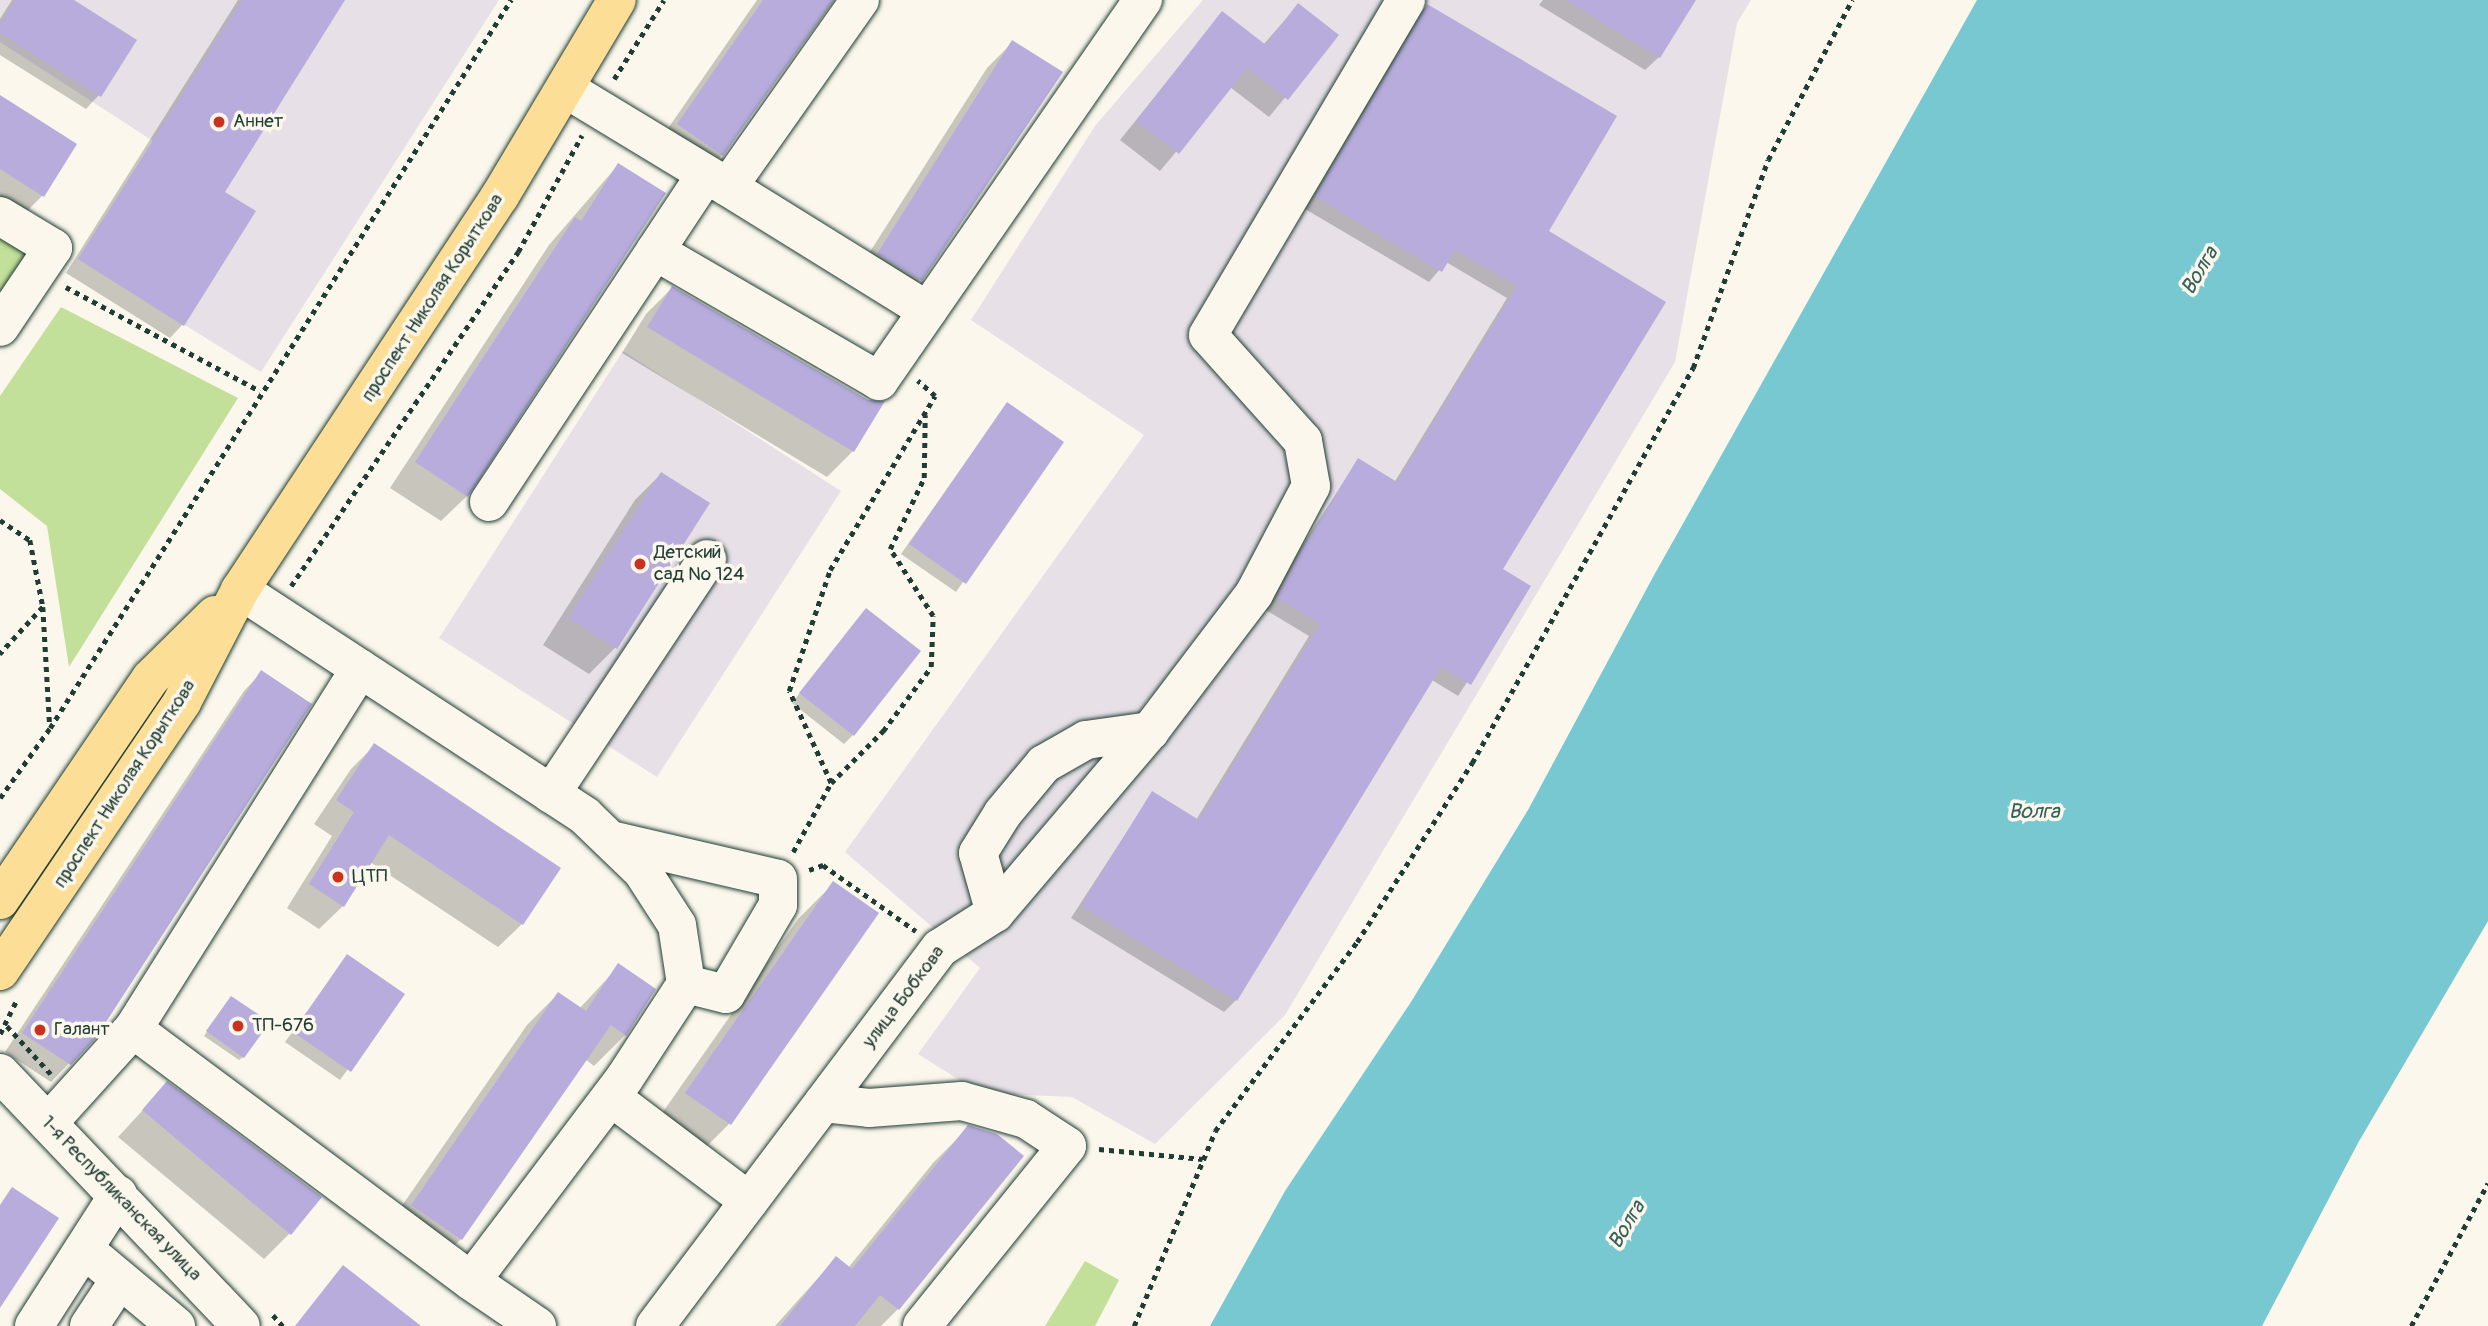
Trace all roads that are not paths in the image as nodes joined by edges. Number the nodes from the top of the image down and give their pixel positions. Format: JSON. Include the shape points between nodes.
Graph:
{"nodes":[{"id":1,"x":617,"y":0,"type":"edge"},
{"id":2,"x":860,"y":0,"type":"edge"},
{"id":3,"x":1143,"y":0,"type":"edge"},
{"id":4,"x":1406,"y":0,"type":"edge"},
{"id":5,"x":581,"y":99,"type":"junction"},
{"id":6,"x":717,"y":181,"type":"junction"},
{"id":7,"x":0,"y":216,"type":"edge"},
{"id":8,"x":655,"y":251,"type":"junction"},
{"id":9,"x":928,"y":311,"type":"junction"},
{"id":10,"x":0,"y":327,"type":"edge"},
{"id":11,"x":489,"y":502,"type":"dead end"},
{"id":12,"x":707,"y":559,"type":"dead end"},
{"id":13,"x":240,"y":590,"type":"junction"},
{"id":14,"x":360,"y":669,"type":"junction"},
{"id":15,"x":1150,"y":731,"type":"junction"},
{"id":16,"x":551,"y":794,"type":"junction"},
{"id":17,"x":615,"y":841,"type":"junction"},
{"id":18,"x":0,"y":900,"type":"edge"},
{"id":19,"x":995,"y":913,"type":"junction"},
{"id":20,"x":10,"y":982,"type":"edge"},
{"id":21,"x":686,"y":984,"type":"junction"},
{"id":22,"x":133,"y":1029,"type":"junction"},
{"id":23,"x":0,"y":1073,"type":"edge"},
{"id":24,"x":611,"y":1097,"type":"junction"},
{"id":25,"x":823,"y":1103,"type":"junction"},
{"id":26,"x":48,"y":1122,"type":"junction"},
{"id":27,"x":118,"y":1195,"type":"junction"},
{"id":28,"x":749,"y":1201,"type":"junction"},
{"id":29,"x":84,"y":1248,"type":"junction"},
{"id":30,"x":120,"y":1279,"type":"junction"},
{"id":31,"x":471,"y":1281,"type":"junction"},
{"id":32,"x":34,"y":1326,"type":"edge"},
{"id":33,"x":89,"y":1326,"type":"edge"},
{"id":34,"x":176,"y":1326,"type":"edge"},
{"id":35,"x":241,"y":1326,"type":"edge"},
{"id":36,"x":537,"y":1326,"type":"edge"},
{"id":37,"x":655,"y":1326,"type":"edge"},
{"id":38,"x":922,"y":1326,"type":"edge"}],
"edges":[{"from":1,"to":5,"type":"main road","name":"проспект Николая Корыткова"},
{"from":2,"to":6,"type":"street"},
{"from":3,"to":9,"type":"street"},
{"from":4,"to":15,"type":"street","name":"улица Бобкова","via":[[1208,335],[1303,441],[1311,486],[1255,594]]},
{"from":5,"to":6,"type":"street"},
{"from":5,"to":13,"type":"main road","name":"проспект Николая Корыткова"},
{"from":6,"to":8,"type":"street"},
{"from":6,"to":9,"type":"street"},
{"from":7,"to":10,"type":"street","via":[[53,248]]},
{"from":8,"to":9,"type":"street","via":[[879,381]]},
{"from":8,"to":11,"type":"street"},
{"from":12,"to":16,"type":"street"},
{"from":13,"to":14,"type":"street"},
{"from":13,"to":18,"type":"main road","name":"проспект Николая Корыткова","via":[[151,678]]},
{"from":13,"to":20,"type":"main road","name":"проспект Николая Корыткова","via":[[182,702]]},
{"from":14,"to":16,"type":"street"},
{"from":14,"to":22,"type":"street"},
{"from":15,"to":19,"type":"street","name":"улица Бобкова"},
{"from":15,"to":19,"type":"street","via":[[1086,740],[1036,773],[978,853]]},
{"from":16,"to":17,"type":"street"},
{"from":17,"to":21,"type":"street","via":[[662,898],[677,925]]},
{"from":17,"to":21,"type":"street","via":[[778,879],[778,905],[726,993]]},
{"from":19,"to":25,"type":"street","name":"улица Бобкова","via":[[943,945]]},
{"from":21,"to":24,"type":"street"},
{"from":22,"to":26,"type":"street"},
{"from":22,"to":31,"type":"street"},
{"from":23,"to":26,"type":"street","name":"1-я Республиканская улица"},
{"from":24,"to":28,"type":"street"},
{"from":24,"to":31,"type":"street"},
{"from":25,"to":28,"type":"street","name":"улица Бобкова"},
{"from":25,"to":38,"type":"street","via":[[869,1108],[962,1101],[1026,1119],[1068,1146]]},
{"from":26,"to":27,"type":"street","name":"1-я Республиканская улица"},
{"from":27,"to":29,"type":"street"},
{"from":27,"to":35,"type":"street","name":"1-я Республиканская улица"},
{"from":28,"to":37,"type":"street","name":"улица Бобкова"},
{"from":29,"to":30,"type":"street"},
{"from":29,"to":32,"type":"street"},
{"from":30,"to":33,"type":"street"},
{"from":30,"to":34,"type":"street"},
{"from":31,"to":36,"type":"street"}]}
